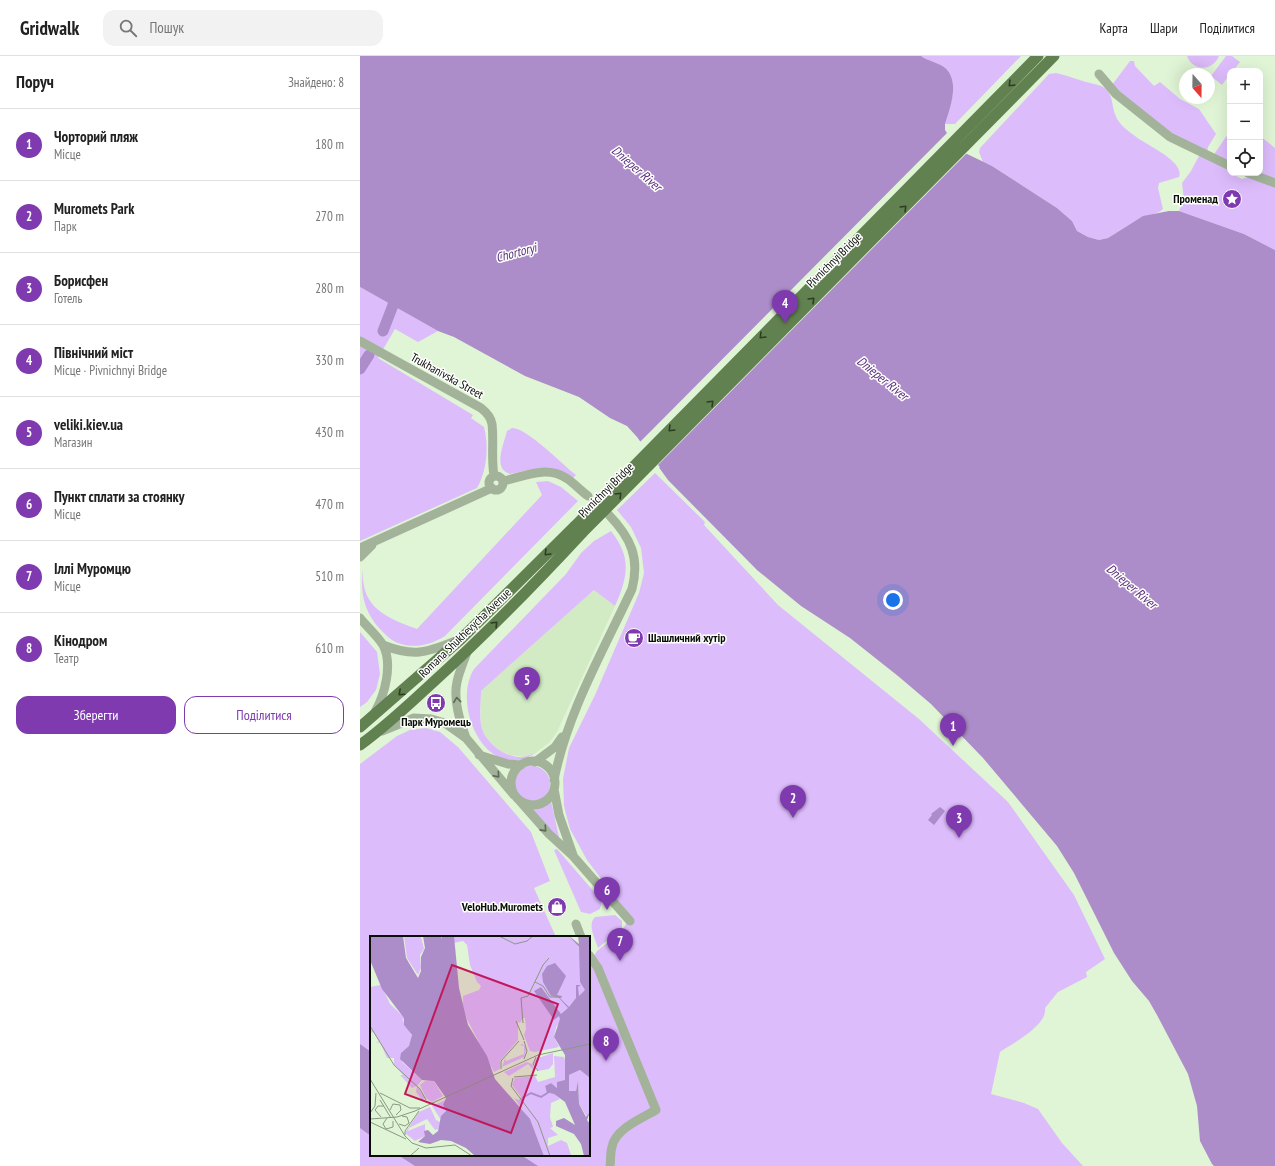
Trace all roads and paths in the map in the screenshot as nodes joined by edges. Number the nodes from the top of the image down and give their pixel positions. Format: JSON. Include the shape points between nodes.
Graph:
{"nodes":[{"id":1,"x":1038,"y":56,"type":"edge"},
{"id":2,"x":1054,"y":56,"type":"edge"},
{"id":3,"x":1099,"y":74,"type":"dead end"},
{"id":4,"x":1227,"y":165,"type":"edge"},
{"id":5,"x":1256,"y":176,"type":"edge"},
{"id":6,"x":1275,"y":183,"type":"edge"},
{"id":7,"x":360,"y":341,"type":"edge"},
{"id":8,"x":494,"y":476,"type":"junction"},
{"id":9,"x":502,"y":481,"type":"junction"},
{"id":10,"x":492,"y":488,"type":"junction"},
{"id":11,"x":588,"y":496,"type":"dead end"},
{"id":12,"x":609,"y":515,"type":"dead end"},
{"id":13,"x":578,"y":529,"type":"junction"},
{"id":14,"x":383,"y":537,"type":"junction"},
{"id":15,"x":360,"y":548,"type":"edge"},
{"id":16,"x":360,"y":557,"type":"edge"},
{"id":17,"x":360,"y":618,"type":"edge"},
{"id":18,"x":461,"y":639,"type":"junction"},
{"id":19,"x":383,"y":645,"type":"junction"},
{"id":20,"x":467,"y":652,"type":"junction"},
{"id":21,"x":370,"y":720,"type":"junction"},
{"id":22,"x":360,"y":727,"type":"edge"},
{"id":23,"x":567,"y":731,"type":"junction"},
{"id":24,"x":378,"y":732,"type":"junction"},
{"id":25,"x":466,"y":738,"type":"junction"},
{"id":26,"x":360,"y":745,"type":"edge"},
{"id":27,"x":479,"y":755,"type":"junction"},
{"id":28,"x":535,"y":762,"type":"junction"},
{"id":29,"x":522,"y":765,"type":"junction"},
{"id":30,"x":554,"y":785,"type":"junction"},
{"id":31,"x":517,"y":797,"type":"junction"},
{"id":32,"x":573,"y":856,"type":"junction"},
{"id":33,"x":630,"y":921,"type":"dead end"},
{"id":34,"x":576,"y":924,"type":"dead end"},
{"id":35,"x":581,"y":936,"type":"edge"},
{"id":36,"x":590,"y":956,"type":"edge"},
{"id":37,"x":610,"y":1166,"type":"edge"}],
"edges":[{"from":1,"to":13,"type":"main road","name":"Pivnichnyi Bridge","one_way":true,"bridge":true},
{"from":13,"to":2,"type":"main road","name":"Pivnichnyi Bridge","one_way":true,"bridge":true},
{"from":3,"to":4,"type":"street","via":[[1116,94],[1170,137]]},
{"from":5,"to":6,"type":"street"},
{"from":7,"to":8,"type":"street","name":"Trukhanivska Street","via":[[488,414],[492,423],[491,460]]},
{"from":8,"to":9,"type":"street"},
{"from":8,"to":10,"type":"street","via":[[489,482]]},
{"from":9,"to":10,"type":"street","via":[[500,488]]},
{"from":9,"to":11,"type":"street","via":[[531,474],[554,473],[565,477]]},
{"from":10,"to":14,"type":"street"},
{"from":12,"to":23,"type":"street","via":[[620,526],[633,551],[635,577],[632,589],[589,678]]},
{"from":13,"to":18,"type":"main road","name":"Romana Shukhevycha Avenue","one_way":true},
{"from":20,"to":13,"type":"main road","name":"Romana Shukhevycha Avenue","one_way":true,"via":[[544,574]]},
{"from":14,"to":15,"type":"street"},
{"from":14,"to":16,"type":"street"},
{"from":17,"to":19,"type":"street"},
{"from":18,"to":19,"type":"street","via":[[433,651],[419,653],[407,653]]},
{"from":18,"to":21,"type":"main road","name":"Romana Shukhevycha Avenue","one_way":true},
{"from":19,"to":21,"type":"street","via":[[387,675],[385,688]]},
{"from":20,"to":24,"type":"main road","name":"Romana Shukhevycha Avenue"},
{"from":25,"to":20,"type":"street","one_way":true,"via":[[456,692]]},
{"from":21,"to":22,"type":"main road","name":"Romana Shukhevycha Avenue"},
{"from":23,"to":28,"type":"street","via":[[555,747]]},
{"from":23,"to":30,"type":"street","via":[[558,757]]},
{"from":24,"to":25,"type":"street","via":[[414,718],[431,719],[445,723]]},
{"from":24,"to":26,"type":"main road","name":"Romana Shukhevycha Avenue"},
{"from":25,"to":27,"type":"street"},
{"from":27,"to":29,"type":"street","via":[[508,764]]},
{"from":27,"to":31,"type":"street","one_way":true},
{"from":28,"to":29,"type":"street"},
{"from":28,"to":30,"type":"street","via":[[548,768]]},
{"from":29,"to":31,"type":"street","via":[[516,769],[511,782]]},
{"from":30,"to":31,"type":"street","via":[[550,796],[538,804],[532,805]]},
{"from":30,"to":32,"type":"street","via":[[559,815]]},
{"from":31,"to":32,"type":"street","one_way":true,"via":[[549,834]]},
{"from":32,"to":33,"type":"street"},
{"from":34,"to":35,"type":"street"},
{"from":36,"to":37,"type":"street","via":[[598,968],[656,1110],[624,1129],[617,1137],[612,1147]]}]}
